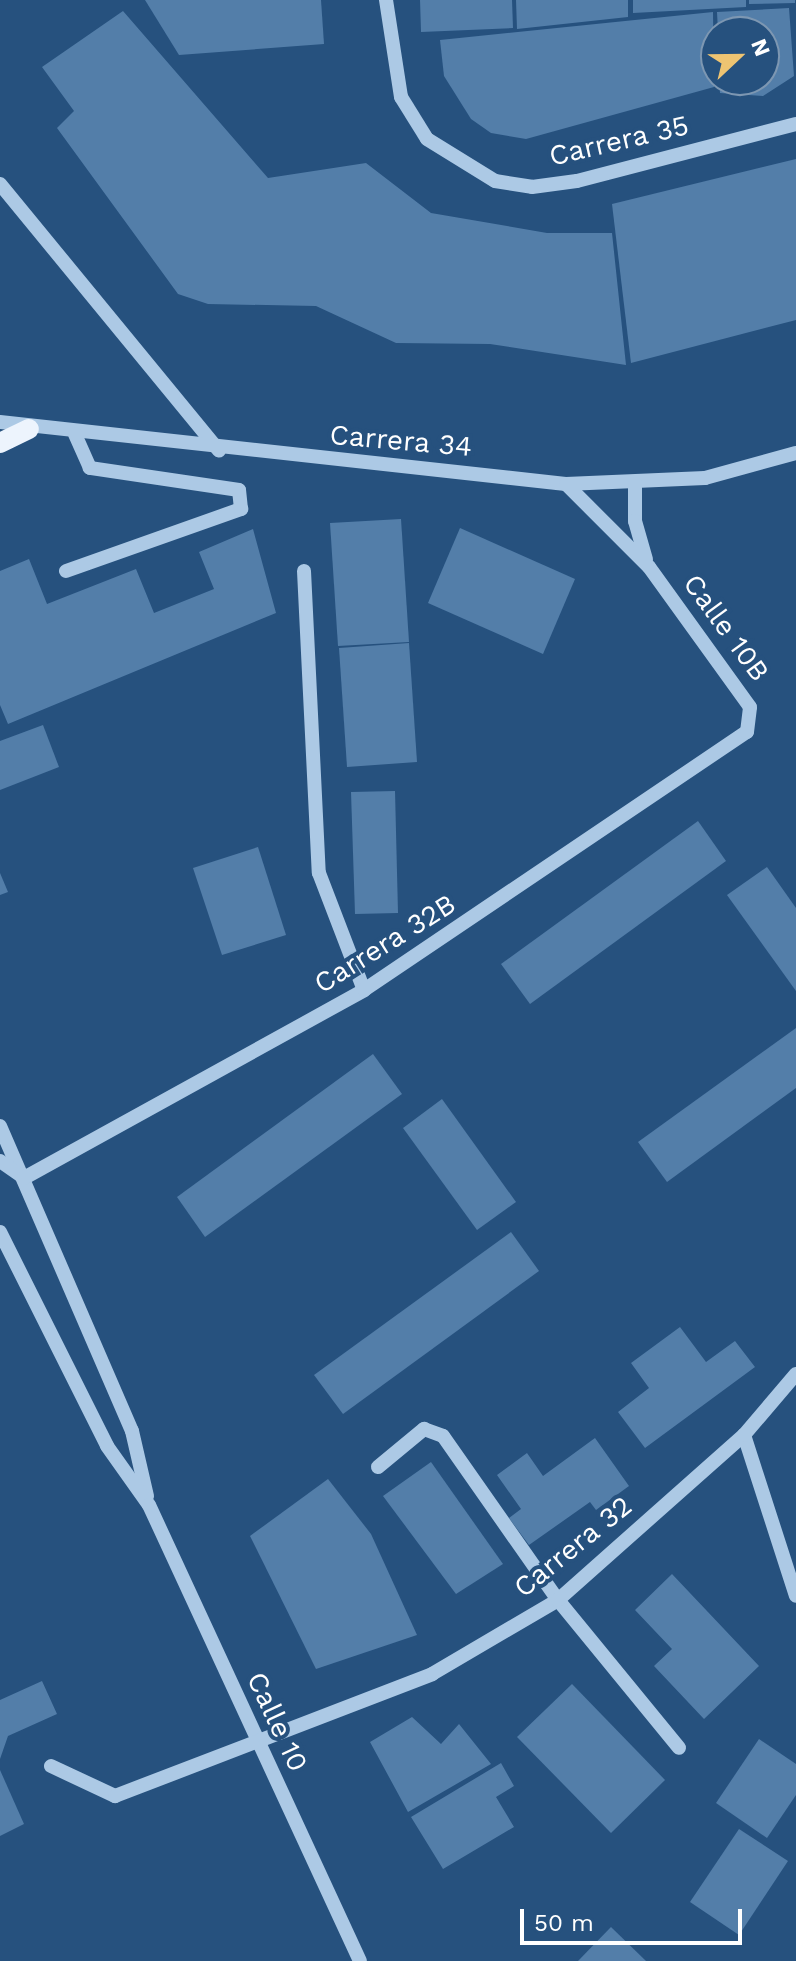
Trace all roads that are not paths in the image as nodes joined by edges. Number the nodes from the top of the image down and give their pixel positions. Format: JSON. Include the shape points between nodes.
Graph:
{"nodes":[{"id":1,"x":386,"y":0,"type":"edge"},
{"id":2,"x":796,"y":124,"type":"edge"},
{"id":3,"x":0,"y":184,"type":"edge"},
{"id":4,"x":0,"y":422,"type":"edge"},
{"id":5,"x":29,"y":429,"type":"junction"},
{"id":6,"x":75,"y":434,"type":"junction"},
{"id":7,"x":0,"y":443,"type":"edge"},
{"id":8,"x":219,"y":451,"type":"junction"},
{"id":9,"x":796,"y":453,"type":"edge"},
{"id":10,"x":566,"y":484,"type":"junction"},
{"id":11,"x":635,"y":484,"type":"junction"},
{"id":12,"x":649,"y":567,"type":"junction"},
{"id":13,"x":66,"y":571,"type":"dead end"},
{"id":14,"x":304,"y":571,"type":"dead end"},
{"id":15,"x":753,"y":722,"type":"joint"},
{"id":16,"x":364,"y":990,"type":"junction"},
{"id":17,"x":0,"y":1126,"type":"edge"},
{"id":18,"x":0,"y":1161,"type":"edge"},
{"id":19,"x":24,"y":1178,"type":"junction"},
{"id":20,"x":0,"y":1232,"type":"edge"},
{"id":21,"x":796,"y":1374,"type":"edge"},
{"id":22,"x":744,"y":1435,"type":"junction"},
{"id":23,"x":378,"y":1467,"type":"dead end"},
{"id":24,"x":149,"y":1505,"type":"junction"},
{"id":25,"x":796,"y":1596,"type":"edge"},
{"id":26,"x":558,"y":1600,"type":"junction"},
{"id":27,"x":259,"y":1747,"type":"junction"},
{"id":28,"x":679,"y":1748,"type":"dead end"},
{"id":29,"x":51,"y":1766,"type":"dead end"},
{"id":30,"x":360,"y":1961,"type":"edge"}],
"edges":[{"from":1,"to":2,"type":"street","name":"Carrera 35","via":[[401,97],[427,139],[456,163],[532,187]]},
{"from":3,"to":8,"type":"street"},
{"from":4,"to":5,"type":"street","name":"Carrera 34"},
{"from":5,"to":6,"type":"street","name":"Carrera 34"},
{"from":5,"to":7,"type":"main road"},
{"from":6,"to":8,"type":"street","name":"Carrera 34"},
{"from":6,"to":13,"type":"street","via":[[90,468],[239,490],[241,509]]},
{"from":8,"to":10,"type":"street","name":"Carrera 34"},
{"from":9,"to":11,"type":"street","name":"Carrera 34","via":[[705,478]]},
{"from":10,"to":11,"type":"street","name":"Carrera 34"},
{"from":10,"to":12,"type":"street","name":"Calle 10B"},
{"from":11,"to":12,"type":"street","name":"Calle 10B","via":[[635,521]]},
{"from":12,"to":15,"type":"street","name":"Calle 10B","via":[[750,707]]},
{"from":14,"to":16,"type":"street","via":[[319,873]]},
{"from":15,"to":16,"type":"street","name":"Carrera 32B","via":[[711,762]]},
{"from":16,"to":19,"type":"street","name":"Carrera 32B"},
{"from":17,"to":19,"type":"street","name":"Calle 10"},
{"from":18,"to":19,"type":"street"},
{"from":19,"to":24,"type":"street","name":"Calle 10","via":[[132,1431]]},
{"from":20,"to":24,"type":"street","name":"Calle 10","via":[[107,1446]]},
{"from":21,"to":22,"type":"street","name":"Carrera 32"},
{"from":22,"to":25,"type":"street"},
{"from":22,"to":26,"type":"street","name":"Carrera 32"},
{"from":23,"to":26,"type":"street","via":[[424,1429],[443,1436]]},
{"from":24,"to":27,"type":"street","name":"Calle 10"},
{"from":26,"to":27,"type":"street","name":"Carrera 32","via":[[432,1674]]},
{"from":26,"to":28,"type":"street"},
{"from":27,"to":29,"type":"street","name":"Carrera 32","via":[[115,1796]]},
{"from":27,"to":30,"type":"street","name":"Calle 10"}]}
